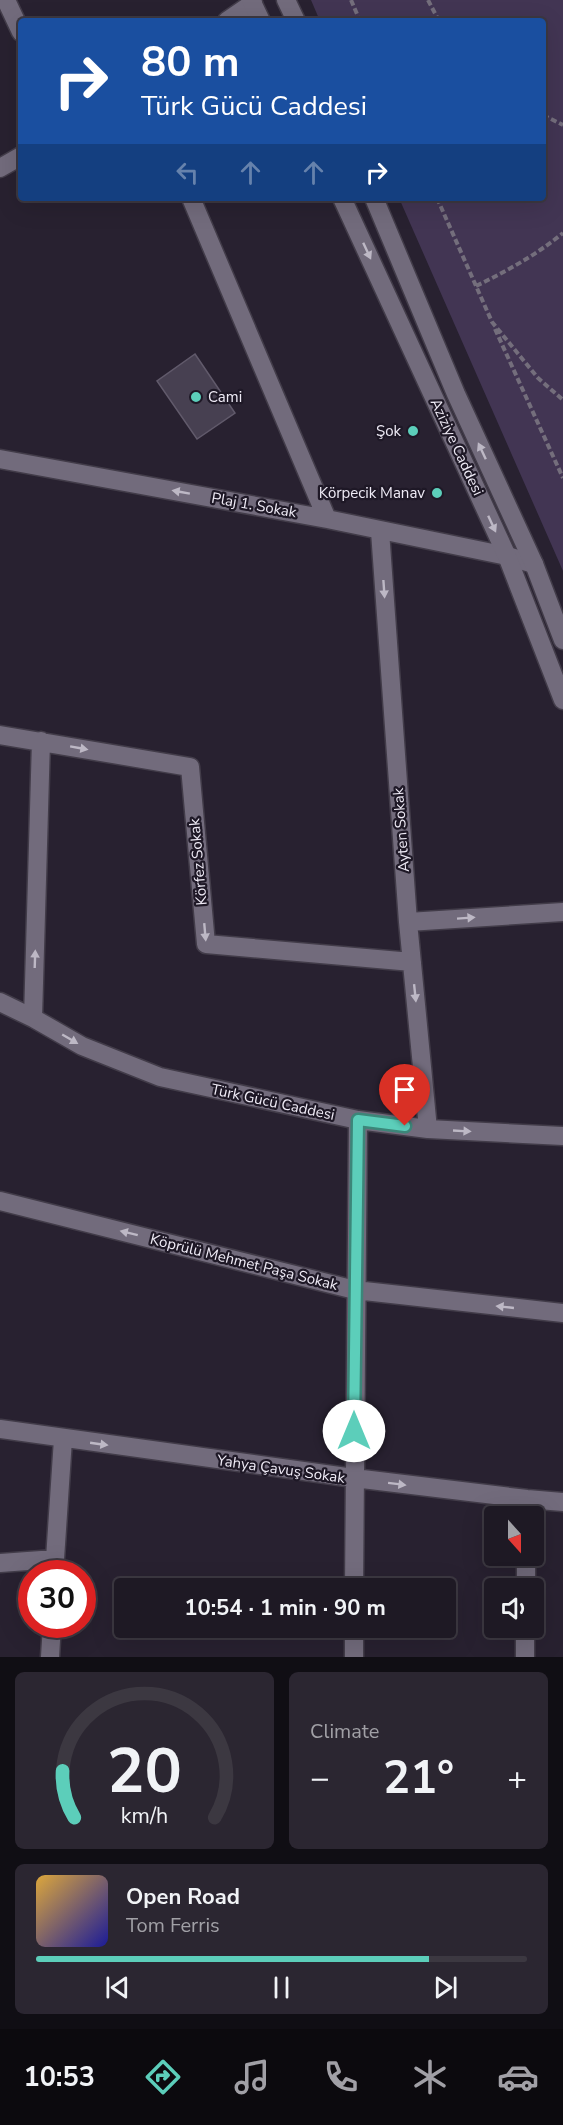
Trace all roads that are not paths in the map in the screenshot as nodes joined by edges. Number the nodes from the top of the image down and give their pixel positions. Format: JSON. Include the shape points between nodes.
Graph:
{"nodes":[{"id":1,"x":6,"y":0,"type":"edge"},
{"id":2,"x":286,"y":0,"type":"edge"},
{"id":3,"x":252,"y":2,"type":"edge"},
{"id":4,"x":231,"y":18,"type":"edge"},
{"id":5,"x":260,"y":18,"type":"edge"},
{"id":6,"x":295,"y":18,"type":"edge"},
{"id":7,"x":18,"y":26,"type":"edge"},
{"id":8,"x":18,"y":158,"type":"edge"},
{"id":9,"x":0,"y":168,"type":"edge"},
{"id":10,"x":192,"y":201,"type":"edge"},
{"id":11,"x":343,"y":201,"type":"edge"},
{"id":12,"x":375,"y":201,"type":"edge"},
{"id":13,"x":0,"y":459,"type":"edge"},
{"id":14,"x":327,"y":519,"type":"junction"},
{"id":15,"x":380,"y":531,"type":"junction"},
{"id":16,"x":507,"y":556,"type":"junction"},
{"id":17,"x":534,"y":564,"type":"junction"},
{"id":18,"x":563,"y":640,"type":"edge"},
{"id":19,"x":563,"y":699,"type":"edge"},
{"id":20,"x":0,"y":735,"type":"edge"},
{"id":21,"x":41,"y":741,"type":"junction"},
{"id":22,"x":563,"y":912,"type":"edge"},
{"id":23,"x":408,"y":922,"type":"junction"},
{"id":24,"x":412,"y":962,"type":"junction"},
{"id":25,"x":0,"y":1002,"type":"edge"},
{"id":26,"x":33,"y":1018,"type":"junction"},
{"id":27,"x":358,"y":1120,"type":"junction"},
{"id":28,"x":428,"y":1129,"type":"junction"},
{"id":29,"x":563,"y":1136,"type":"edge"},
{"id":30,"x":0,"y":1201,"type":"edge"},
{"id":31,"x":355,"y":1290,"type":"junction"},
{"id":32,"x":563,"y":1313,"type":"edge"},
{"id":33,"x":0,"y":1429,"type":"edge"},
{"id":34,"x":63,"y":1439,"type":"junction"},
{"id":35,"x":354,"y":1478,"type":"junction"},
{"id":36,"x":563,"y":1502,"type":"edge"},
{"id":37,"x":515,"y":1506,"type":"edge"},
{"id":38,"x":539,"y":1506,"type":"edge"},
{"id":39,"x":54,"y":1560,"type":"edge"},
{"id":40,"x":0,"y":1563,"type":"edge"},
{"id":41,"x":18,"y":1564,"type":"edge"},
{"id":42,"x":354,"y":1578,"type":"edge"},
{"id":43,"x":51,"y":1638,"type":"edge"},
{"id":44,"x":354,"y":1638,"type":"edge"},
{"id":45,"x":525,"y":1638,"type":"edge"},
{"id":46,"x":50,"y":1657,"type":"edge"},
{"id":47,"x":354,"y":1657,"type":"edge"},
{"id":48,"x":525,"y":1657,"type":"edge"}],
"edges":[{"from":1,"to":7,"type":"street"},
{"from":2,"to":6,"type":"street"},
{"from":3,"to":4,"type":"street"},
{"from":3,"to":5,"type":"street"},
{"from":8,"to":9,"type":"street"},
{"from":10,"to":14,"type":"street"},
{"from":11,"to":16,"type":"street","name":"Aziziye Caddesi","one_way":true},
{"from":17,"to":12,"type":"street","name":"Aziziye Caddesi","one_way":true,"via":[[456,394]]},
{"from":14,"to":13,"type":"street","name":"Plaj 1. Sokak","one_way":true},
{"from":14,"to":15,"type":"street","name":"Plaj 1. Sokak"},
{"from":15,"to":16,"type":"street","name":"Plaj 1. Sokak"},
{"from":15,"to":23,"type":"street","name":"Ayten Sokak","one_way":true},
{"from":16,"to":17,"type":"street","name":"Plaj 1. Sokak"},
{"from":16,"to":19,"type":"street","name":"Aziziye Caddesi"},
{"from":17,"to":18,"type":"street","name":"Aziziye Caddesi"},
{"from":20,"to":21,"type":"street","name":"Körfez Sokak"},
{"from":21,"to":24,"type":"street","name":"Körfez Sokak","one_way":true,"via":[[190,767],[206,944]]},
{"from":26,"to":21,"type":"street","one_way":true},
{"from":23,"to":22,"type":"street","one_way":true},
{"from":23,"to":24,"type":"street","name":"Ayten Sokak"},
{"from":24,"to":28,"type":"street","name":"Ayten Sokak","one_way":true},
{"from":25,"to":26,"type":"street","name":"Türk Gücü Caddesi"},
{"from":26,"to":27,"type":"street","name":"Türk Gücü Caddesi","one_way":true,"via":[[82,1046],[160,1077]]},
{"from":27,"to":28,"type":"street","name":"Türk Gücü Caddesi"},
{"from":27,"to":31,"type":"street"},
{"from":28,"to":29,"type":"street","name":"Türk Gücü Caddesi","one_way":true},
{"from":31,"to":30,"type":"street","name":"Köprülü Mehmet Paşa Sokak","one_way":true},
{"from":32,"to":31,"type":"street","name":"Köprülü Mehmet Paşa Sokak","one_way":true},
{"from":31,"to":35,"type":"street"},
{"from":33,"to":34,"type":"street","name":"Yahya Çavuş Sokak"},
{"from":34,"to":35,"type":"street","name":"Yahya Çavuş Sokak","one_way":true},
{"from":34,"to":39,"type":"street"},
{"from":35,"to":37,"type":"street","name":"Yahya Çavuş Sokak","one_way":true},
{"from":35,"to":42,"type":"street"},
{"from":36,"to":38,"type":"street","name":"Yahya Çavuş Sokak"},
{"from":40,"to":41,"type":"street"},
{"from":43,"to":46,"type":"street"},
{"from":44,"to":47,"type":"street"},
{"from":45,"to":48,"type":"street"}]}
